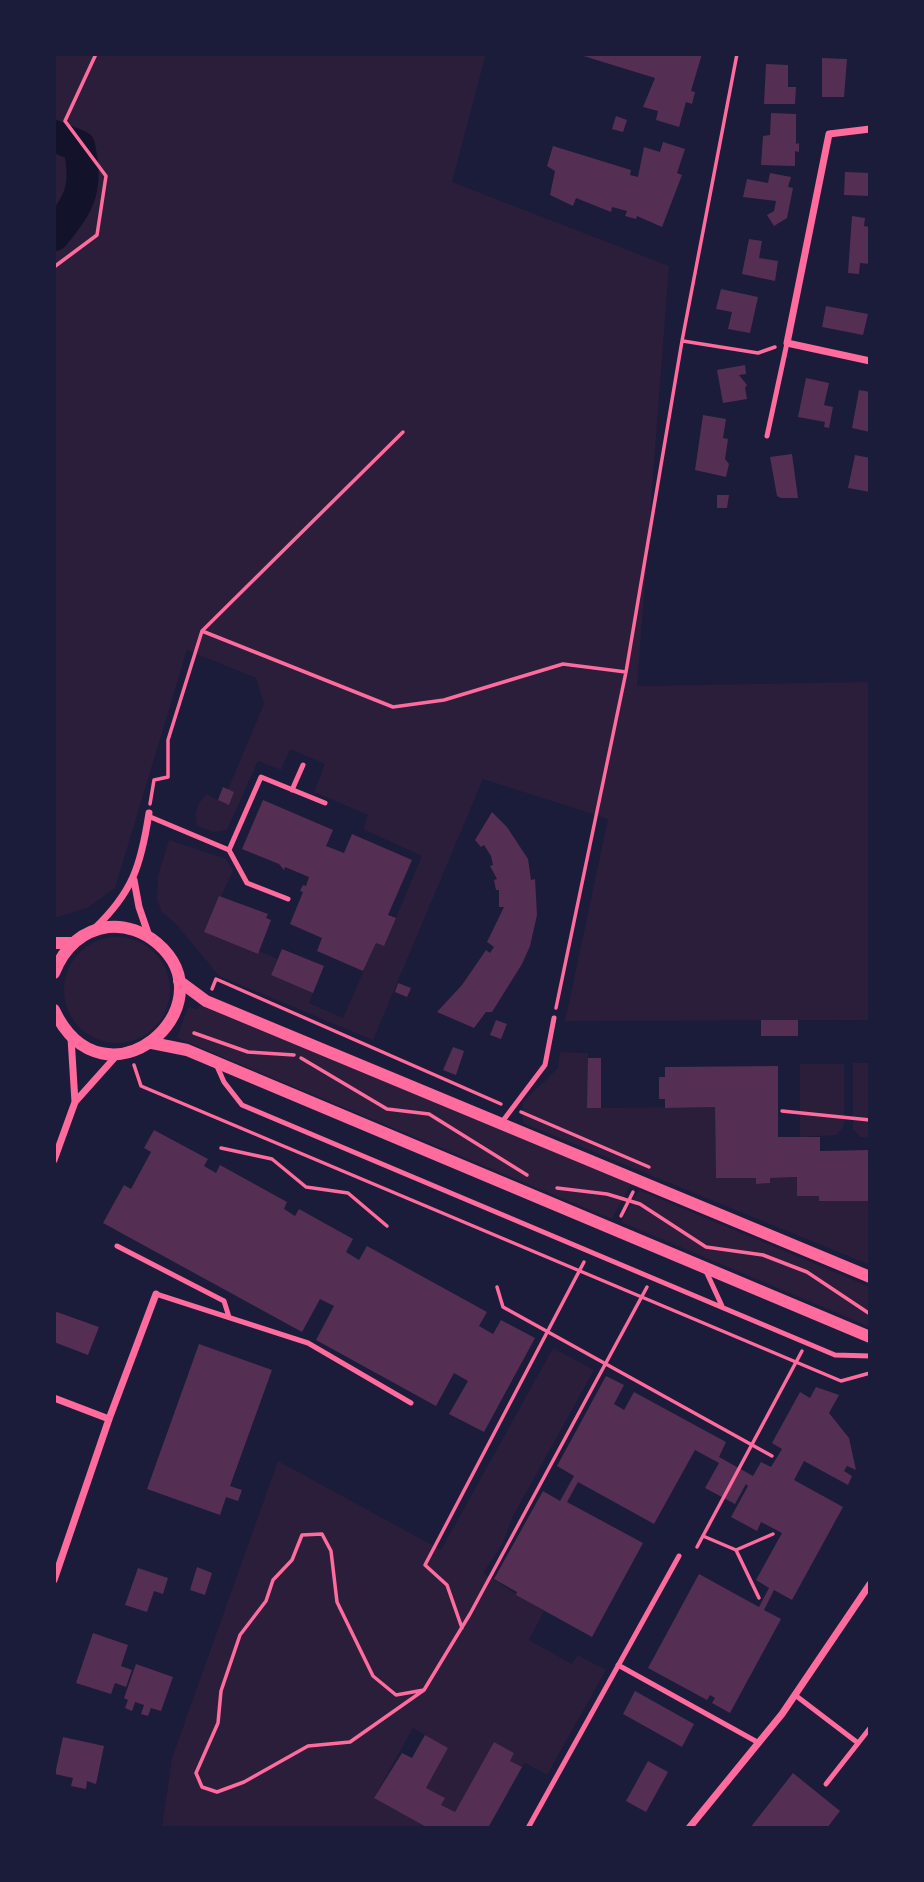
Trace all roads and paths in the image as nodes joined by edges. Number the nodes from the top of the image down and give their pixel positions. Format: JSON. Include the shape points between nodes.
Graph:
{"nodes":[{"id":1,"x":96,"y":54,"type":"edge"},
{"id":2,"x":737,"y":54,"type":"edge"},
{"id":3,"x":870,"y":129,"type":"edge"},
{"id":4,"x":54,"y":267,"type":"edge"},
{"id":5,"x":682,"y":341,"type":"junction"},
{"id":6,"x":787,"y":343,"type":"junction"},
{"id":7,"x":870,"y":361,"type":"edge"},
{"id":8,"x":403,"y":432,"type":"dead end"},
{"id":9,"x":767,"y":436,"type":"dead end"},
{"id":10,"x":202,"y":631,"type":"junction"},
{"id":11,"x":626,"y":672,"type":"junction"},
{"id":12,"x":303,"y":765,"type":"dead end"},
{"id":13,"x":292,"y":790,"type":"junction"},
{"id":14,"x":325,"y":803,"type":"dead end"},
{"id":15,"x":149,"y":814,"type":"junction"},
{"id":16,"x":229,"y":850,"type":"junction"},
{"id":17,"x":134,"y":879,"type":"junction"},
{"id":18,"x":288,"y":899,"type":"dead end"},
{"id":19,"x":91,"y":932,"type":"junction"},
{"id":20,"x":149,"y":937,"type":"junction"},
{"id":21,"x":54,"y":943,"type":"edge"},
{"id":22,"x":73,"y":943,"type":"junction"},
{"id":23,"x":54,"y":972,"type":"edge"},
{"id":24,"x":178,"y":981,"type":"junction"},
{"id":25,"x":206,"y":1001,"type":"junction"},
{"id":26,"x":54,"y":1010,"type":"edge"},
{"id":27,"x":554,"y":1018,"type":"joint"},
{"id":28,"x":194,"y":1033,"type":"dead end"},
{"id":29,"x":71,"y":1038,"type":"junction"},
{"id":30,"x":152,"y":1043,"type":"junction"},
{"id":31,"x":131,"y":1053,"type":"junction"},
{"id":32,"x":117,"y":1055,"type":"junction"},
{"id":33,"x":215,"y":1062,"type":"junction"},
{"id":34,"x":75,"y":1102,"type":"junction"},
{"id":35,"x":512,"y":1109,"type":"junction"},
{"id":36,"x":782,"y":1111,"type":"dead end"},
{"id":37,"x":870,"y":1120,"type":"edge"},
{"id":38,"x":502,"y":1124,"type":"junction"},
{"id":39,"x":221,"y":1148,"type":"dead end"},
{"id":40,"x":54,"y":1160,"type":"edge"},
{"id":41,"x":653,"y":1169,"type":"dead end"},
{"id":42,"x":532,"y":1178,"type":"dead end"},
{"id":43,"x":544,"y":1183,"type":"dead end"},
{"id":44,"x":387,"y":1226,"type":"dead end"},
{"id":45,"x":117,"y":1246,"type":"dead end"},
{"id":46,"x":704,"y":1266,"type":"junction"},
{"id":47,"x":579,"y":1271,"type":"junction"},
{"id":48,"x":870,"y":1277,"type":"edge"},
{"id":49,"x":497,"y":1287,"type":"dead end"},
{"id":50,"x":156,"y":1294,"type":"joint"},
{"id":51,"x":642,"y":1297,"type":"junction"},
{"id":52,"x":722,"y":1306,"type":"junction"},
{"id":53,"x":870,"y":1314,"type":"edge"},
{"id":54,"x":229,"y":1317,"type":"junction"},
{"id":55,"x":547,"y":1332,"type":"junction"},
{"id":56,"x":870,"y":1336,"type":"edge"},
{"id":57,"x":807,"y":1343,"type":"junction"},
{"id":58,"x":870,"y":1356,"type":"edge"},
{"id":59,"x":796,"y":1362,"type":"junction"},
{"id":60,"x":605,"y":1364,"type":"junction"},
{"id":61,"x":870,"y":1373,"type":"edge"},
{"id":62,"x":54,"y":1398,"type":"edge"},
{"id":63,"x":411,"y":1403,"type":"dead end"},
{"id":64,"x":109,"y":1419,"type":"junction"},
{"id":65,"x":752,"y":1445,"type":"junction"},
{"id":66,"x":772,"y":1456,"type":"dead end"},
{"id":67,"x":772,"y":1534,"type":"dead end"},
{"id":68,"x":703,"y":1536,"type":"junction"},
{"id":69,"x":697,"y":1547,"type":"dead end"},
{"id":70,"x":736,"y":1550,"type":"junction"},
{"id":71,"x":679,"y":1556,"type":"dead end"},
{"id":72,"x":54,"y":1580,"type":"edge"},
{"id":73,"x":870,"y":1584,"type":"edge"},
{"id":74,"x":759,"y":1598,"type":"dead end"},
{"id":75,"x":461,"y":1628,"type":"junction"},
{"id":76,"x":618,"y":1665,"type":"junction"},
{"id":77,"x":424,"y":1690,"type":"junction"},
{"id":78,"x":796,"y":1695,"type":"junction"},
{"id":79,"x":870,"y":1728,"type":"edge"},
{"id":80,"x":759,"y":1743,"type":"junction"},
{"id":81,"x":858,"y":1743,"type":"junction"},
{"id":82,"x":827,"y":1784,"type":"dead end"},
{"id":83,"x":528,"y":1828,"type":"edge"},
{"id":84,"x":689,"y":1828,"type":"edge"}],
"edges":[{"from":1,"to":4,"type":"path","via":[[65,121],[106,176],[97,235]]},
{"from":2,"to":5,"type":"path"},
{"from":3,"to":6,"type":"street","via":[[829,134]]},
{"from":5,"to":6,"type":"path","via":[[758,353]]},
{"from":5,"to":11,"type":"path"},
{"from":6,"to":7,"type":"street"},
{"from":6,"to":9,"type":"lane"},
{"from":8,"to":10,"type":"path"},
{"from":10,"to":11,"type":"path","via":[[393,707],[444,700],[563,664]]},
{"from":10,"to":15,"type":"path","via":[[168,740],[169,778],[154,780]]},
{"from":11,"to":27,"type":"path"},
{"from":12,"to":13,"type":"lane"},
{"from":13,"to":14,"type":"lane"},
{"from":13,"to":16,"type":"lane","via":[[261,776]]},
{"from":15,"to":16,"type":"lane"},
{"from":15,"to":17,"type":"street"},
{"from":16,"to":18,"type":"lane","via":[[247,883]]},
{"from":17,"to":19,"type":"street","via":[[118,906]]},
{"from":17,"to":20,"type":"street"},
{"from":19,"to":20,"type":"street","via":[[110,927]]},
{"from":19,"to":22,"type":"street"},
{"from":20,"to":24,"type":"street","via":[[163,948]]},
{"from":21,"to":22,"type":"street"},
{"from":22,"to":23,"type":"street"},
{"from":24,"to":25,"type":"street"},
{"from":24,"to":30,"type":"street","via":[[174,1016]]},
{"from":25,"to":35,"type":"path","via":[[216,979]]},
{"from":25,"to":38,"type":"street"},
{"from":26,"to":29,"type":"street"},
{"from":27,"to":35,"type":"lane","via":[[545,1065]]},
{"from":28,"to":42,"type":"path","via":[[248,1052],[292,1054],[387,1109],[429,1114]]},
{"from":29,"to":32,"type":"street","via":[[100,1053]]},
{"from":29,"to":34,"type":"street"},
{"from":30,"to":31,"type":"street"},
{"from":30,"to":33,"type":"street"},
{"from":31,"to":32,"type":"street"},
{"from":31,"to":47,"type":"path","via":[[141,1086]]},
{"from":32,"to":34,"type":"street"},
{"from":33,"to":46,"type":"street"},
{"from":33,"to":52,"type":"lane","via":[[242,1105]]},
{"from":34,"to":40,"type":"street"},
{"from":35,"to":38,"type":"lane"},
{"from":35,"to":41,"type":"path"},
{"from":36,"to":37,"type":"path"},
{"from":38,"to":48,"type":"street"},
{"from":39,"to":44,"type":"path","via":[[272,1159],[306,1187],[348,1193]]},
{"from":43,"to":53,"type":"path","via":[[640,1204],[706,1247],[763,1255],[807,1272]]},
{"from":45,"to":54,"type":"lane","via":[[224,1301]]},
{"from":46,"to":52,"type":"lane"},
{"from":46,"to":56,"type":"street"},
{"from":47,"to":51,"type":"path"},
{"from":47,"to":55,"type":"path"},
{"from":49,"to":55,"type":"path","via":[[503,1307]]},
{"from":50,"to":54,"type":"lane"},
{"from":50,"to":64,"type":"street"},
{"from":51,"to":59,"type":"path"},
{"from":51,"to":60,"type":"path"},
{"from":52,"to":57,"type":"lane"},
{"from":54,"to":63,"type":"lane","via":[[308,1343]]},
{"from":55,"to":60,"type":"path"},
{"from":55,"to":75,"type":"path","via":[[425,1565],[447,1585]]},
{"from":57,"to":58,"type":"lane","via":[[835,1355]]},
{"from":57,"to":59,"type":"path"},
{"from":59,"to":61,"type":"path","via":[[841,1381]]},
{"from":59,"to":65,"type":"path"},
{"from":60,"to":65,"type":"path"},
{"from":60,"to":75,"type":"path"},
{"from":62,"to":64,"type":"street"},
{"from":64,"to":72,"type":"street"},
{"from":65,"to":66,"type":"path"},
{"from":65,"to":68,"type":"path"},
{"from":67,"to":70,"type":"path"},
{"from":68,"to":69,"type":"path"},
{"from":68,"to":70,"type":"path"},
{"from":70,"to":74,"type":"path"},
{"from":71,"to":76,"type":"lane"},
{"from":73,"to":78,"type":"street"},
{"from":75,"to":77,"type":"path"},
{"from":76,"to":80,"type":"lane"},
{"from":76,"to":83,"type":"lane"},
{"from":77,"to":77,"type":"path","via":[[350,1742],[308,1746],[244,1783],[216,1792],[202,1787],[196,1773],[218,1723],[220,1692],[240,1635],[266,1601],[273,1580],[292,1560],[302,1535],[322,1534],[331,1552],[337,1602],[373,1676],[396,1695]]},
{"from":78,"to":80,"type":"street"},
{"from":78,"to":81,"type":"lane"},
{"from":79,"to":81,"type":"lane"},
{"from":80,"to":84,"type":"street"},
{"from":81,"to":82,"type":"lane"}]}
